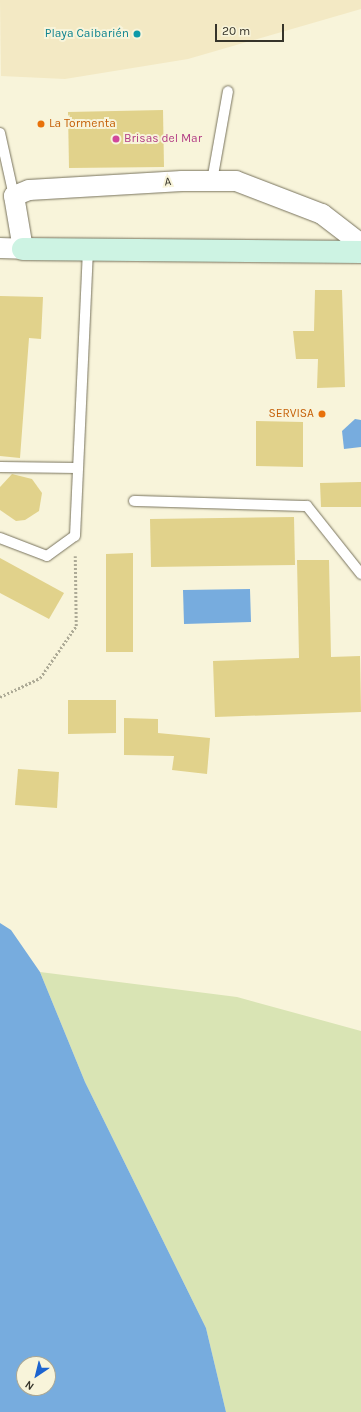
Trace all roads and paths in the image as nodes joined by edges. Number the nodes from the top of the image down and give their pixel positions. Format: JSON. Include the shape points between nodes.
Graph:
{"nodes":[{"id":1,"x":228,"y":91,"type":"dead end"},
{"id":2,"x":0,"y":133,"type":"edge"},
{"id":3,"x":212,"y":181,"type":"junction"},
{"id":4,"x":14,"y":196,"type":"junction"},
{"id":5,"x":361,"y":244,"type":"edge"},
{"id":6,"x":0,"y":248,"type":"edge"},
{"id":7,"x":24,"y":249,"type":"junction"},
{"id":8,"x":88,"y":251,"type":"junction"},
{"id":9,"x":361,"y":252,"type":"edge"},
{"id":10,"x":0,"y":467,"type":"edge"},
{"id":11,"x":77,"y":468,"type":"junction"},
{"id":12,"x":134,"y":501,"type":"dead end"},
{"id":13,"x":75,"y":536,"type":"junction"},
{"id":14,"x":0,"y":538,"type":"edge"},
{"id":15,"x":361,"y":574,"type":"edge"},
{"id":16,"x":0,"y":697,"type":"edge"}],
"edges":[{"from":1,"to":3,"type":"lane"},
{"from":2,"to":4,"type":"lane"},
{"from":3,"to":4,"type":"street","name":"A","via":[[30,190]]},
{"from":3,"to":5,"type":"street","name":"A","via":[[236,181],[322,214]]},
{"from":4,"to":7,"type":"street"},
{"from":6,"to":7,"type":"street"},
{"from":7,"to":8,"type":"main road"},
{"from":8,"to":9,"type":"main road"},
{"from":8,"to":11,"type":"lane"},
{"from":10,"to":11,"type":"lane"},
{"from":11,"to":13,"type":"lane"},
{"from":12,"to":15,"type":"lane","via":[[307,506]]},
{"from":13,"to":14,"type":"lane","via":[[48,556]]},
{"from":13,"to":16,"type":"path","via":[[76,626],[40,678]]}]}
